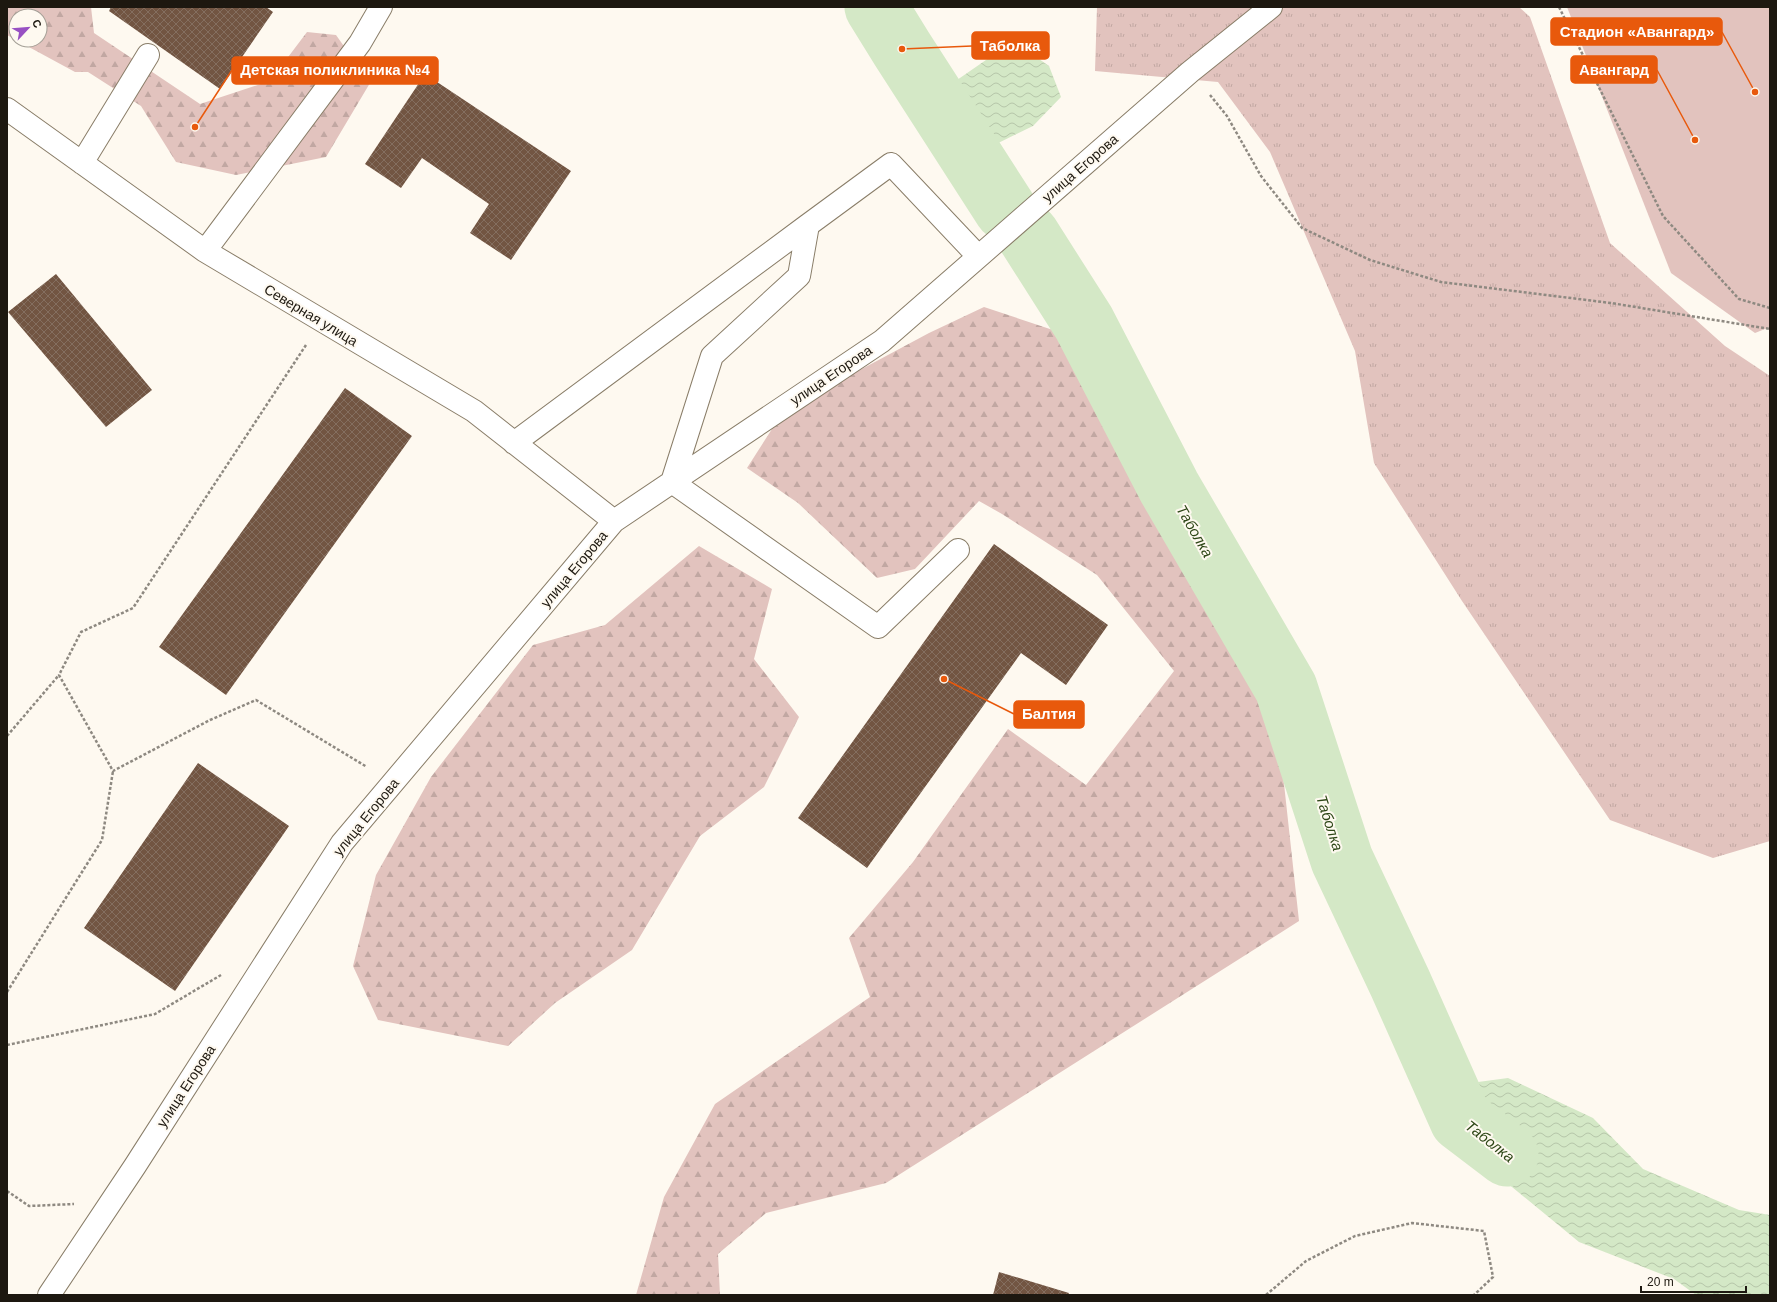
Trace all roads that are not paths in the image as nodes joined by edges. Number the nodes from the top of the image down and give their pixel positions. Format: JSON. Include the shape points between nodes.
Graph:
{"nodes":[{"id":1,"x":381,"y":7,"type":"edge"},
{"id":2,"x":1271,"y":7,"type":"edge"},
{"id":3,"x":148,"y":55,"type":"dead end"},
{"id":4,"x":7,"y":109,"type":"edge"},
{"id":5,"x":82,"y":163,"type":"junction"},
{"id":6,"x":808,"y":225,"type":"junction"},
{"id":7,"x":205,"y":251,"type":"junction"},
{"id":8,"x":978,"y":256,"type":"junction"},
{"id":9,"x":514,"y":442,"type":"junction"},
{"id":10,"x":672,"y":482,"type":"junction"},
{"id":11,"x":614,"y":521,"type":"junction"},
{"id":12,"x":958,"y":550,"type":"dead end"},
{"id":13,"x":49,"y":1295,"type":"edge"}],
"edges":[{"from":1,"to":7,"type":"street","via":[[360,44]]},
{"from":2,"to":8,"type":"street","name":"улица Егорова","via":[[1190,72]]},
{"from":3,"to":5,"type":"street"},
{"from":4,"to":5,"type":"street","name":"Северная улица"},
{"from":5,"to":7,"type":"street","name":"Северная улица"},
{"from":6,"to":8,"type":"street","via":[[891,164]]},
{"from":6,"to":9,"type":"street"},
{"from":6,"to":10,"type":"street","via":[[799,276],[712,356]]},
{"from":7,"to":9,"type":"street","name":"Северная улица","via":[[474,411]]},
{"from":8,"to":10,"type":"street","name":"улица Егорова","via":[[882,341]]},
{"from":9,"to":11,"type":"street","name":"Северная улица"},
{"from":10,"to":11,"type":"street","name":"улица Егорова"},
{"from":10,"to":12,"type":"street","via":[[878,627]]},
{"from":11,"to":13,"type":"street","name":"улица Егорова","via":[[342,843]]}]}
